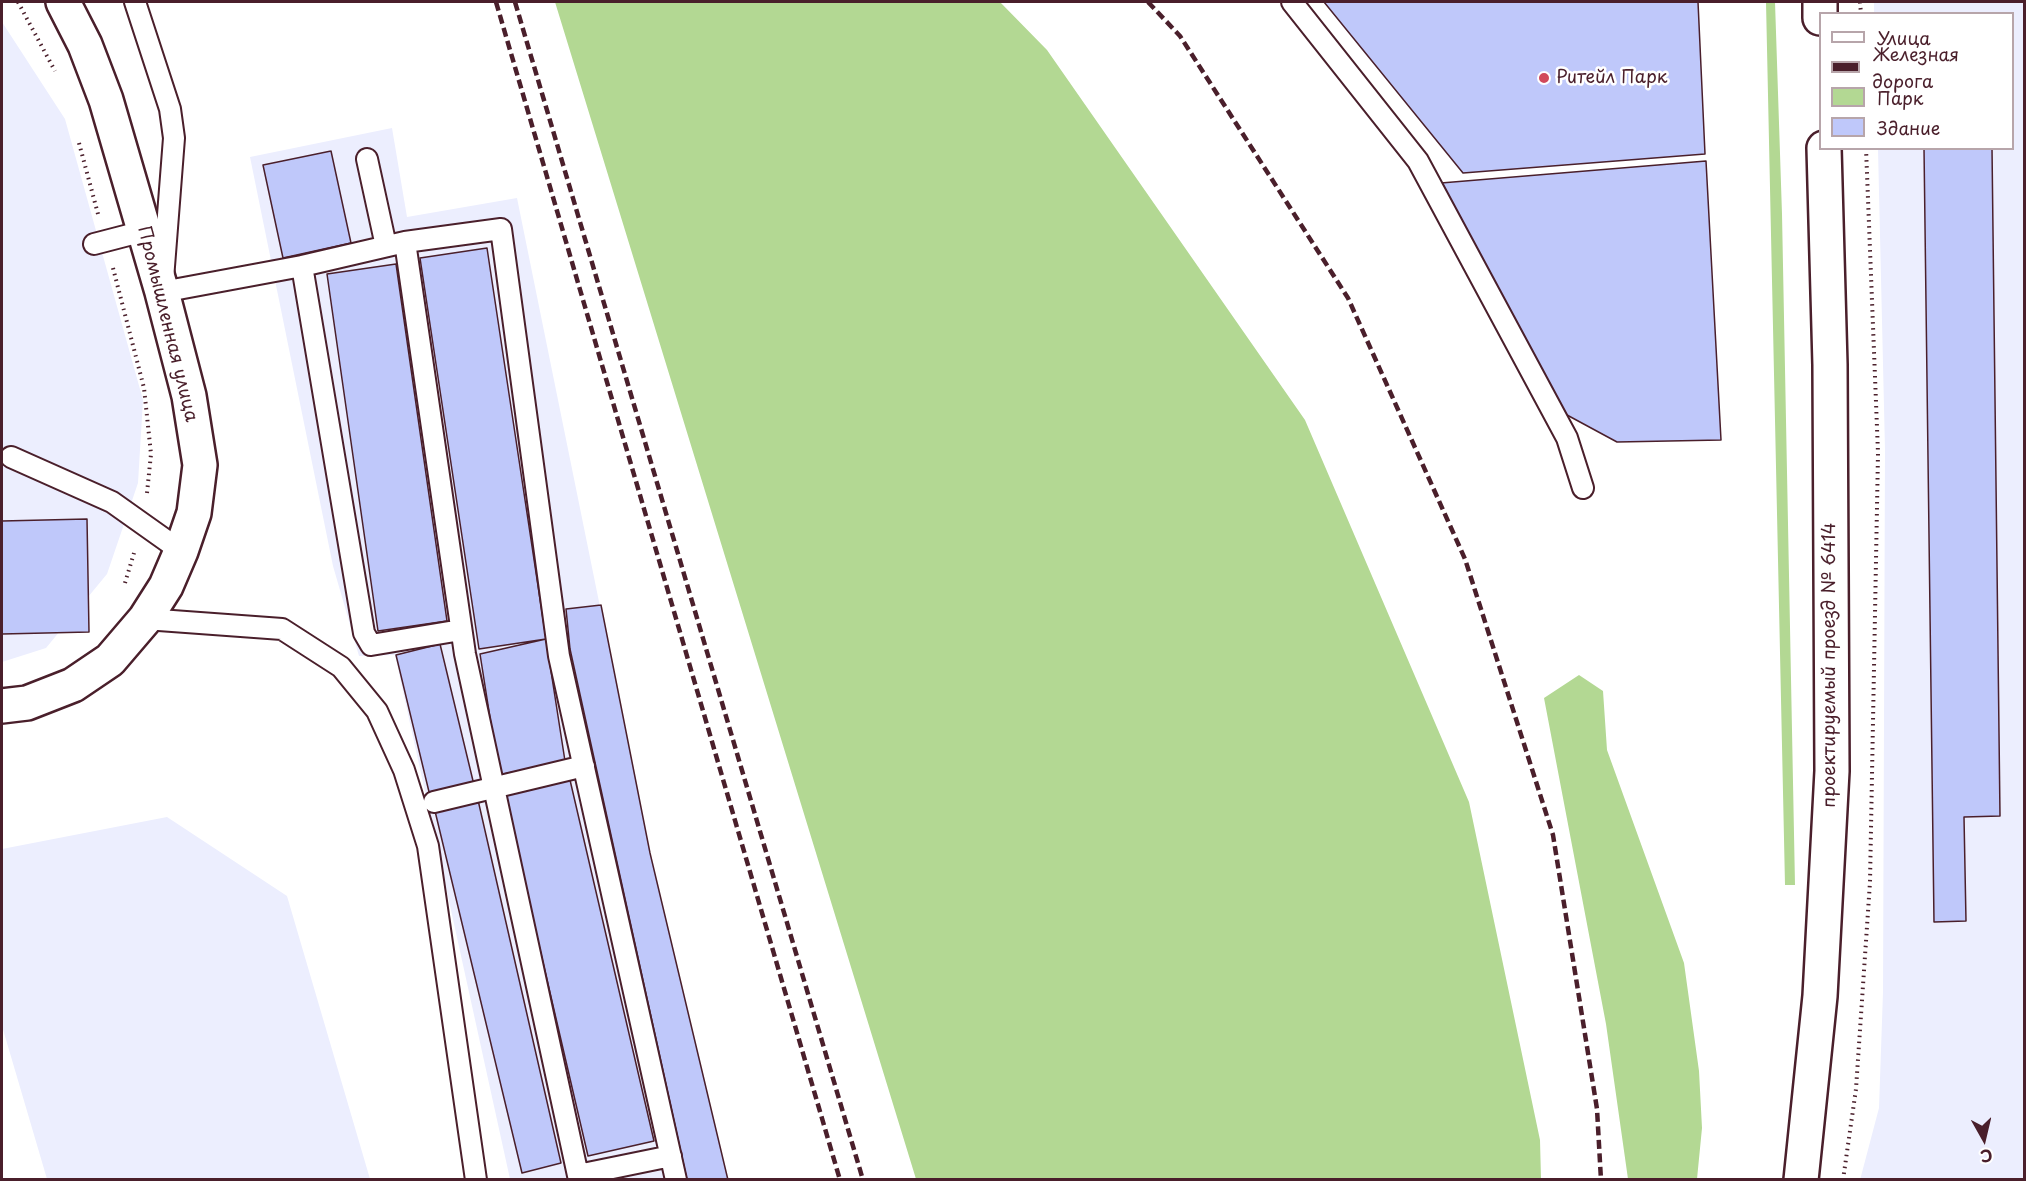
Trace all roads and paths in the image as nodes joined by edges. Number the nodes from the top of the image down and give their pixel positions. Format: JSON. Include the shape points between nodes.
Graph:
{"nodes":[{"id":1,"x":63,"y":2,"type":"edge"},
{"id":2,"x":135,"y":2,"type":"edge"},
{"id":3,"x":1292,"y":2,"type":"edge"},
{"id":4,"x":1824,"y":150,"type":"edge"},
{"id":5,"x":367,"y":159,"type":"dead end"},
{"id":6,"x":144,"y":231,"type":"junction"},
{"id":7,"x":405,"y":242,"type":"junction"},
{"id":8,"x":94,"y":244,"type":"dead end"},
{"id":9,"x":386,"y":246,"type":"junction"},
{"id":10,"x":302,"y":266,"type":"junction"},
{"id":11,"x":162,"y":292,"type":"junction"},
{"id":12,"x":11,"y":457,"type":"dead end"},
{"id":13,"x":1583,"y":488,"type":"dead end"},
{"id":14,"x":143,"y":524,"type":"junction"},
{"id":15,"x":181,"y":551,"type":"junction"},
{"id":16,"x":123,"y":589,"type":"dead end"},
{"id":17,"x":145,"y":619,"type":"junction"},
{"id":18,"x":461,"y":630,"type":"junction"},
{"id":19,"x":2,"y":706,"type":"edge"},
{"id":20,"x":584,"y":766,"type":"junction"},
{"id":21,"x":494,"y":787,"type":"junction"},
{"id":22,"x":434,"y":802,"type":"dead end"},
{"id":23,"x":671,"y":1156,"type":"junction"},
{"id":24,"x":579,"y":1177,"type":"edge"},
{"id":25,"x":476,"y":1179,"type":"edge"},
{"id":26,"x":676,"y":1179,"type":"edge"},
{"id":27,"x":1802,"y":1179,"type":"edge"}],
"edges":[{"from":1,"to":6,"type":"main road","name":"Промышленная улица","via":[[85,45],[105,100]]},
{"from":2,"to":11,"type":"lane","via":[[170,109],[174,138]]},
{"from":3,"to":13,"type":"lane","via":[[1418,161],[1567,438]]},
{"from":4,"to":27,"type":"main road","name":"проектируемый проезд № 6414","via":[[1830,365],[1832,771],[1820,996]]},
{"from":5,"to":9,"type":"lane"},
{"from":6,"to":8,"type":"lane"},
{"from":6,"to":11,"type":"main road","name":"Промышленная улица"},
{"from":7,"to":9,"type":"lane"},
{"from":7,"to":18,"type":"lane"},
{"from":7,"to":20,"type":"lane","via":[[501,229],[559,656]]},
{"from":9,"to":10,"type":"lane"},
{"from":10,"to":11,"type":"lane"},
{"from":10,"to":18,"type":"lane","via":[[364,633],[371,645]]},
{"from":11,"to":15,"type":"main road","name":"Промышленная улица","via":[[189,396],[200,465],[194,513]]},
{"from":12,"to":14,"type":"lane","via":[[112,502]]},
{"from":14,"to":15,"type":"lane"},
{"from":14,"to":16,"type":"path"},
{"from":15,"to":17,"type":"main road","name":"Промышленная улица","via":[[166,586]]},
{"from":17,"to":19,"type":"main road","name":"Промышленная улица","via":[[110,660],[73,685],[27,703]]},
{"from":17,"to":25,"type":"lane","via":[[282,629],[341,667],[377,711],[404,770],[428,846]]},
{"from":18,"to":21,"type":"lane"},
{"from":20,"to":21,"type":"lane"},
{"from":20,"to":23,"type":"lane"},
{"from":21,"to":22,"type":"lane"},
{"from":21,"to":24,"type":"lane"},
{"from":23,"to":24,"type":"lane"},
{"from":23,"to":26,"type":"lane"}]}
